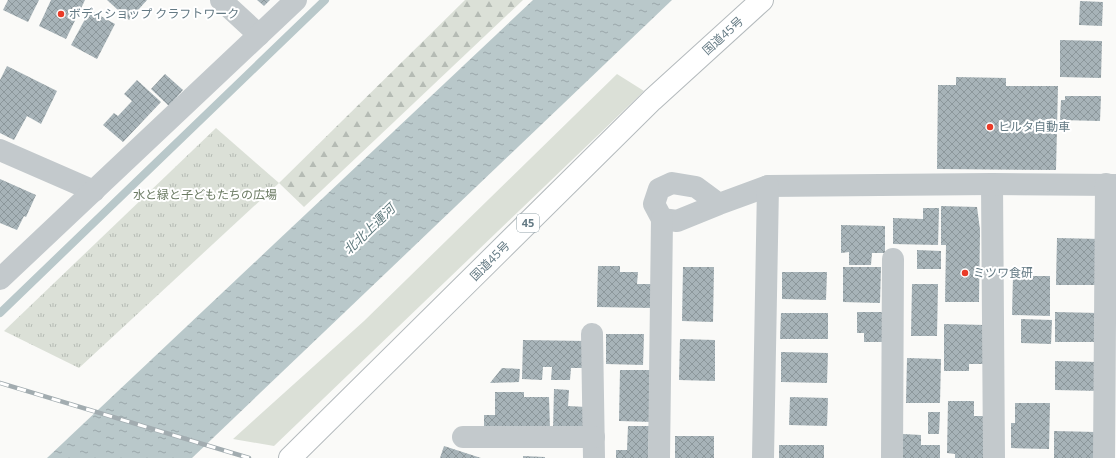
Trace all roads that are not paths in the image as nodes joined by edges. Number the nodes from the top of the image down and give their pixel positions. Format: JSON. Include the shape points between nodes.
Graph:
{"nodes":[{"id":1,"x":221,"y":0,"type":"edge"},
{"id":2,"x":296,"y":0,"type":"edge"},
{"id":3,"x":762,"y":0,"type":"edge"},
{"id":4,"x":258,"y":35,"type":"junction"},
{"id":5,"x":0,"y":150,"type":"edge"},
{"id":6,"x":992,"y":184,"type":"junction"},
{"id":7,"x":1111,"y":184,"type":"edge"},
{"id":8,"x":768,"y":186,"type":"junction"},
{"id":9,"x":94,"y":191,"type":"junction"},
{"id":10,"x":719,"y":204,"type":"junction"},
{"id":11,"x":662,"y":219,"type":"junction"},
{"id":12,"x":893,"y":258,"type":"dead end"},
{"id":13,"x":0,"y":280,"type":"edge"},
{"id":14,"x":592,"y":334,"type":"dead end"},
{"id":15,"x":463,"y":437,"type":"dead end"},
{"id":16,"x":594,"y":447,"type":"edge"},
{"id":17,"x":295,"y":454,"type":"edge"},
{"id":18,"x":659,"y":458,"type":"edge"},
{"id":19,"x":763,"y":458,"type":"edge"},
{"id":20,"x":892,"y":458,"type":"edge"},
{"id":21,"x":994,"y":458,"type":"edge"},
{"id":22,"x":1104,"y":458,"type":"edge"}],
"edges":[{"from":1,"to":4,"type":"street"},
{"from":2,"to":4,"type":"street"},
{"from":3,"to":17,"type":"highway","name":"国道45号","number":"45","via":[[652,100]]},
{"from":4,"to":9,"type":"street"},
{"from":5,"to":9,"type":"street"},
{"from":6,"to":7,"type":"street"},
{"from":6,"to":8,"type":"street"},
{"from":6,"to":21,"type":"street"},
{"from":7,"to":22,"type":"street"},
{"from":8,"to":10,"type":"street"},
{"from":8,"to":19,"type":"street"},
{"from":9,"to":13,"type":"street"},
{"from":10,"to":11,"type":"street","via":[[677,221]]},
{"from":10,"to":11,"type":"street","via":[[696,188],[672,183],[659,189],[654,204]]},
{"from":11,"to":18,"type":"street"},
{"from":12,"to":20,"type":"street"},
{"from":14,"to":16,"type":"street"},
{"from":15,"to":16,"type":"street"}]}
